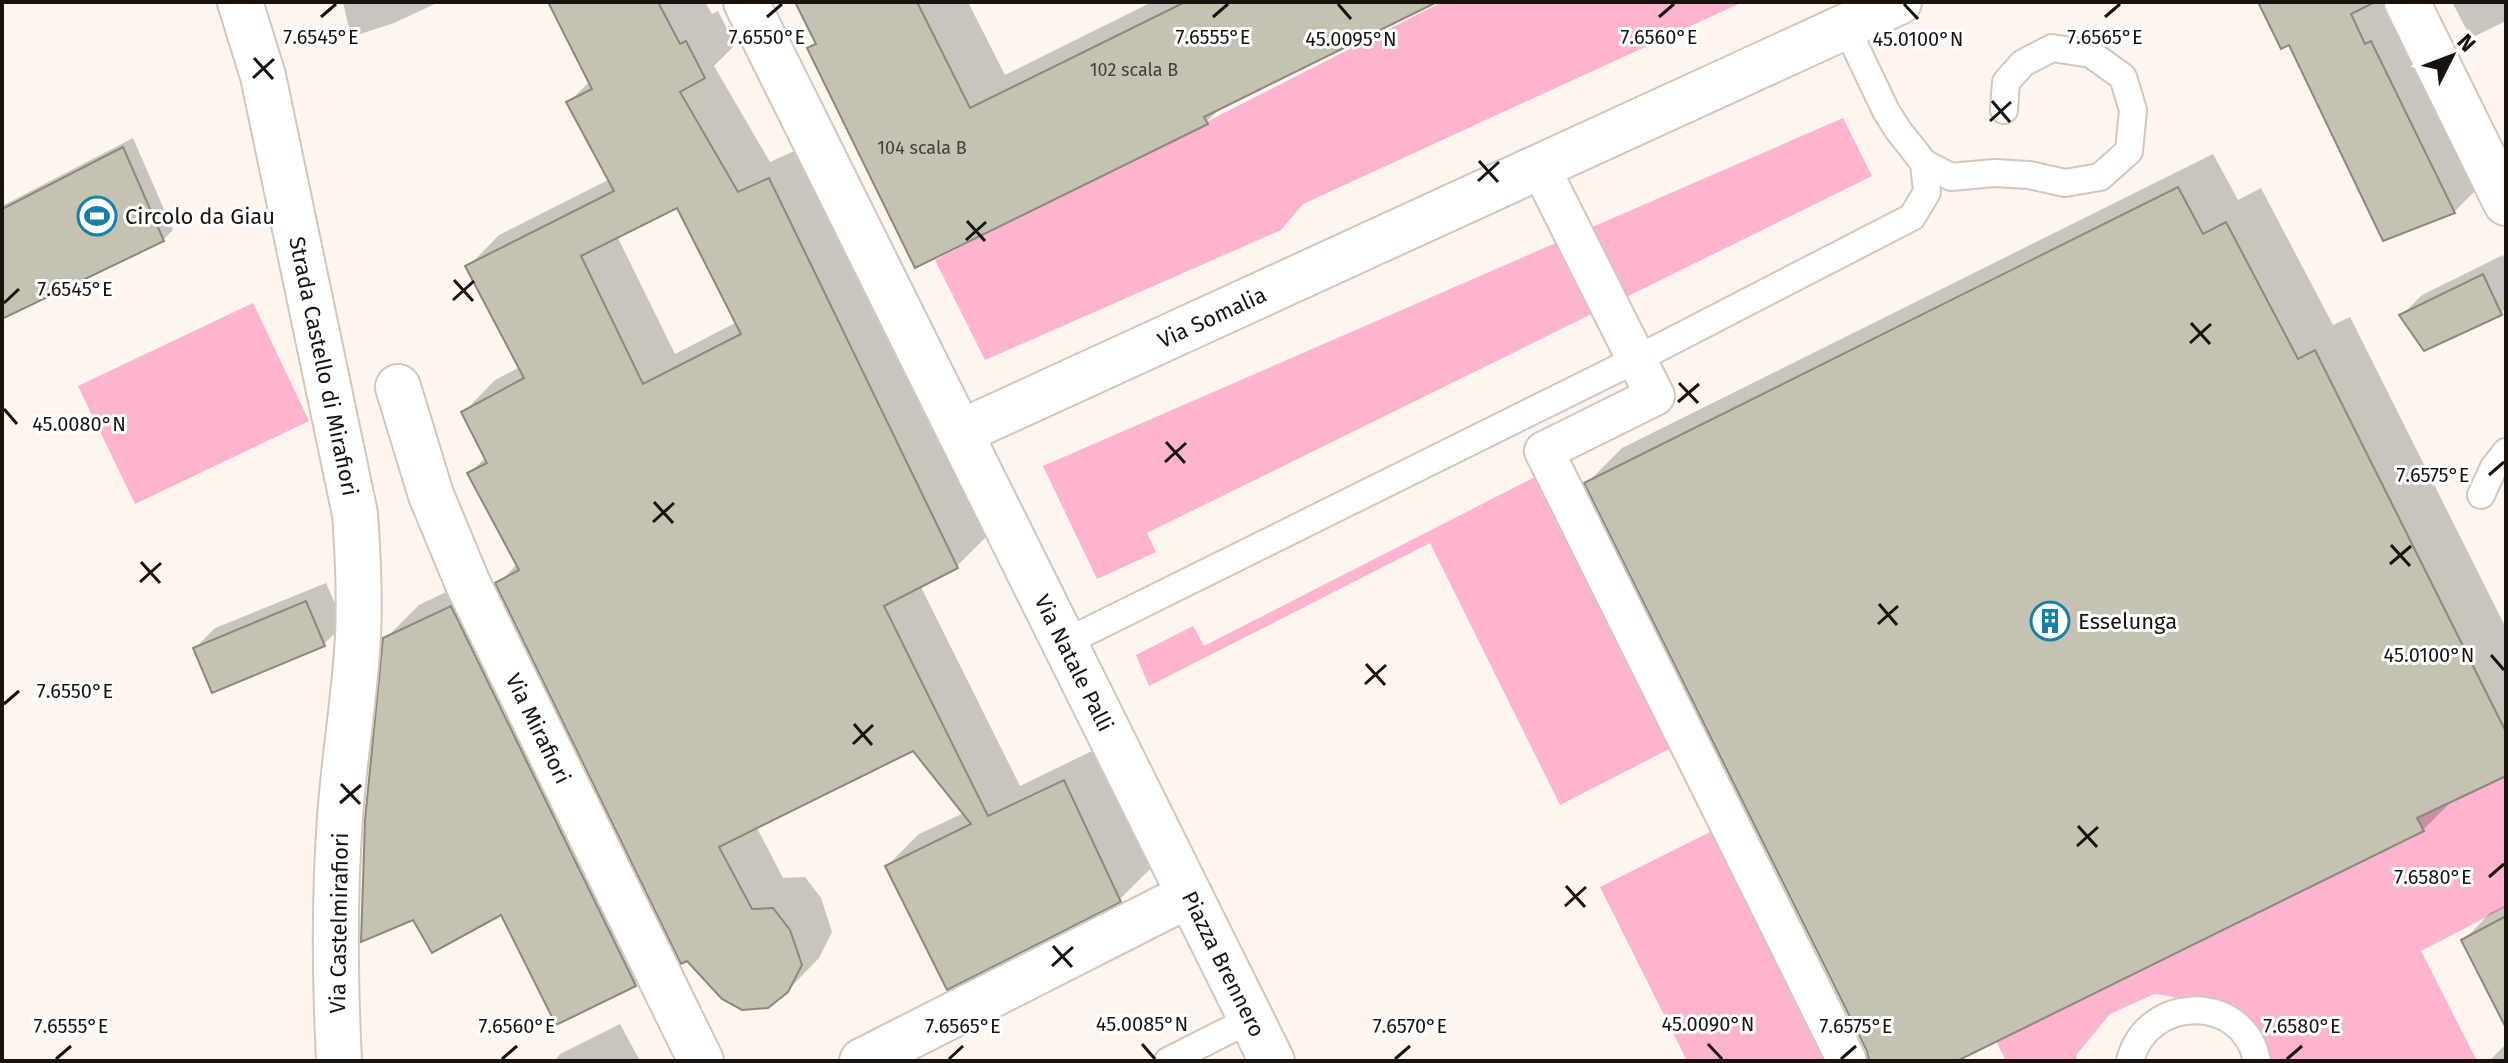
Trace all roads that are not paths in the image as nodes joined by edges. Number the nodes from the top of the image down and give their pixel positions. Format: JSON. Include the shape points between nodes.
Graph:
{"nodes":[{"id":1,"x":240,"y":2,"type":"edge"},
{"id":2,"x":746,"y":2,"type":"edge"},
{"id":3,"x":1899,"y":2,"type":"edge"},
{"id":4,"x":2407,"y":2,"type":"edge"},
{"id":5,"x":1846,"y":27,"type":"junction"},
{"id":6,"x":2004,"y":110,"type":"dead end"},
{"id":7,"x":1924,"y":163,"type":"junction"},
{"id":8,"x":1540,"y":167,"type":"junction"},
{"id":9,"x":2506,"y":203,"type":"edge"},
{"id":10,"x":1635,"y":360,"type":"junction"},
{"id":11,"x":398,"y":387,"type":"dead end"},
{"id":12,"x":961,"y":432,"type":"junction"},
{"id":13,"x":2506,"y":452,"type":"edge"},
{"id":14,"x":2481,"y":495,"type":"dead end"},
{"id":15,"x":1064,"y":643,"type":"junction"},
{"id":16,"x":350,"y":737,"type":"joint"},
{"id":17,"x":1189,"y":895,"type":"junction"},
{"id":18,"x":1251,"y":1019,"type":"junction"},
{"id":19,"x":339,"y":1061,"type":"edge"},
{"id":20,"x":701,"y":1061,"type":"edge"},
{"id":21,"x":862,"y":1061,"type":"edge"},
{"id":22,"x":1168,"y":1061,"type":"edge"},
{"id":23,"x":1272,"y":1061,"type":"edge"},
{"id":24,"x":1847,"y":1061,"type":"edge"},
{"id":25,"x":2130,"y":1061,"type":"edge"},
{"id":26,"x":2257,"y":1061,"type":"edge"}],
"edges":[{"from":1,"to":16,"type":"street","name":"Strada Castello di Mirafiori","via":[[263,76],[355,514],[360,578]]},
{"from":2,"to":12,"type":"street"},
{"from":3,"to":5,"type":"street","name":"Via Somalia"},
{"from":4,"to":9,"type":"street"},
{"from":5,"to":7,"type":"lane","via":[[1886,111]]},
{"from":5,"to":8,"type":"street","name":"Via Somalia"},
{"from":6,"to":7,"type":"lane","via":[[2006,82],[2023,63],[2052,48],[2091,54],[2123,77],[2133,110],[2129,151],[2100,177],[2065,183],[1994,173],[1951,177]]},
{"from":7,"to":10,"type":"lane","via":[[1927,192],[1912,217]]},
{"from":8,"to":10,"type":"street"},
{"from":8,"to":12,"type":"street","name":"Via Somalia"},
{"from":10,"to":15,"type":"lane"},
{"from":10,"to":24,"type":"street","via":[[1655,396],[1544,451]]},
{"from":11,"to":20,"type":"street","name":"Via Mirafiori","via":[[431,495],[468,584]]},
{"from":12,"to":15,"type":"street","name":"Via Natale Palli"},
{"from":13,"to":14,"type":"lane"},
{"from":15,"to":17,"type":"street","name":"Via Natale Palli"},
{"from":16,"to":19,"type":"street","name":"Via Castelmirafiori","via":[[340,816],[334,970]]},
{"from":17,"to":18,"type":"street","name":"Piazza Brennero"},
{"from":17,"to":21,"type":"street","name":"Piazza Brennero"},
{"from":18,"to":22,"type":"lane"},
{"from":18,"to":23,"type":"street","name":"Piazza Brennero"},
{"from":25,"to":26,"type":"lane","via":[[2151,1025],[2165,1016],[2196,1010],[2232,1022],[2247,1037]]}]}
